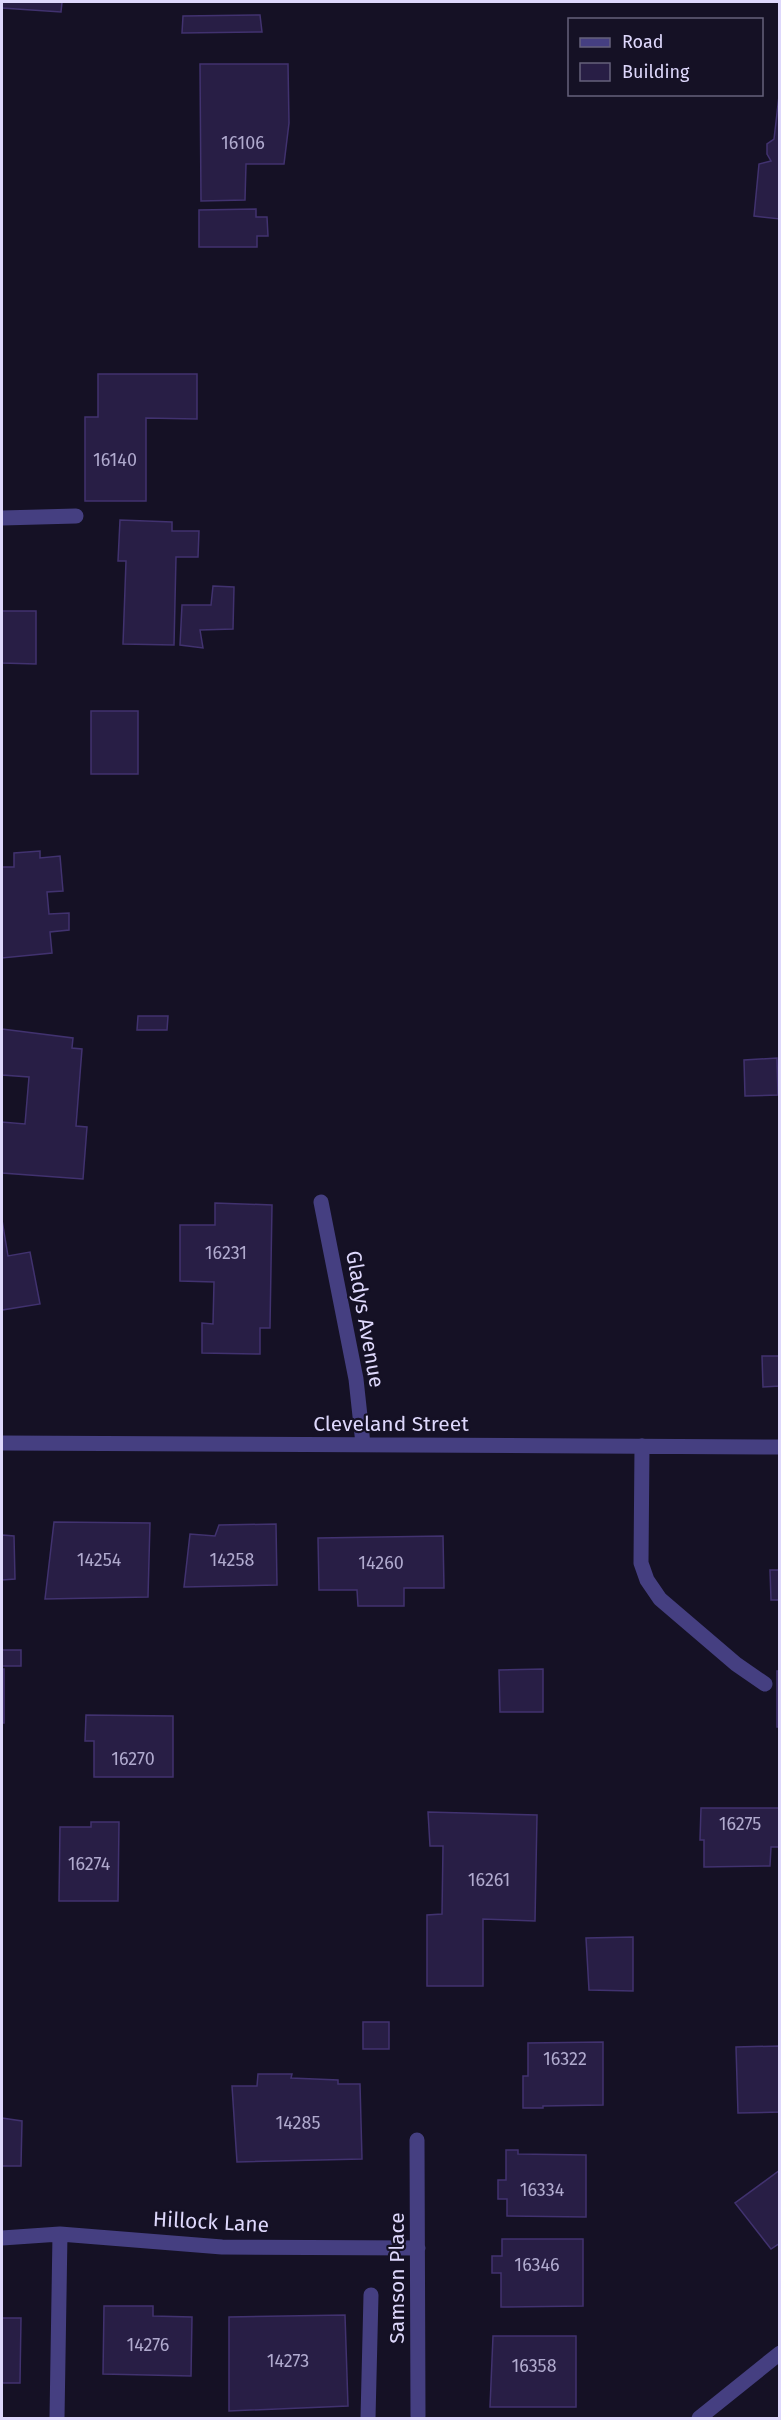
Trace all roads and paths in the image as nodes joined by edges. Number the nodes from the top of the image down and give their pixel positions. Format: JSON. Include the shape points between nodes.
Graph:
{"nodes":[{"id":1,"x":76,"y":516,"type":"dead end"},
{"id":2,"x":2,"y":518,"type":"edge"},
{"id":3,"x":321,"y":1202,"type":"dead end"},
{"id":4,"x":2,"y":1443,"type":"edge"},
{"id":5,"x":363,"y":1444,"type":"junction"},
{"id":6,"x":642,"y":1446,"type":"junction"},
{"id":7,"x":780,"y":1447,"type":"edge"},
{"id":8,"x":765,"y":1684,"type":"dead end"},
{"id":9,"x":417,"y":2140,"type":"dead end"},
{"id":10,"x":60,"y":2234,"type":"junction"},
{"id":11,"x":2,"y":2238,"type":"edge"},
{"id":12,"x":418,"y":2248,"type":"junction"},
{"id":13,"x":371,"y":2295,"type":"dead end"},
{"id":14,"x":780,"y":2353,"type":"edge"},
{"id":15,"x":418,"y":2416,"type":"dead end"},
{"id":16,"x":57,"y":2418,"type":"edge"},
{"id":17,"x":368,"y":2418,"type":"edge"},
{"id":18,"x":699,"y":2418,"type":"edge"}],
"edges":[{"from":1,"to":2,"type":"street"},
{"from":3,"to":5,"type":"street","name":"Gladys Avenue","via":[[356,1379]]},
{"from":4,"to":5,"type":"street","name":"Cleveland Street"},
{"from":5,"to":6,"type":"street","name":"Cleveland Street"},
{"from":6,"to":7,"type":"street","name":"Cleveland Street"},
{"from":6,"to":8,"type":"street","via":[[641,1563],[647,1580],[668,1607]]},
{"from":9,"to":12,"type":"street","name":"Samson Place"},
{"from":10,"to":11,"type":"street","name":"Hillock Lane"},
{"from":10,"to":12,"type":"street","name":"Hillock Lane","via":[[222,2247]]},
{"from":10,"to":16,"type":"street"},
{"from":12,"to":15,"type":"street","name":"Samson Place"},
{"from":13,"to":17,"type":"street"},
{"from":14,"to":18,"type":"street"}]}
